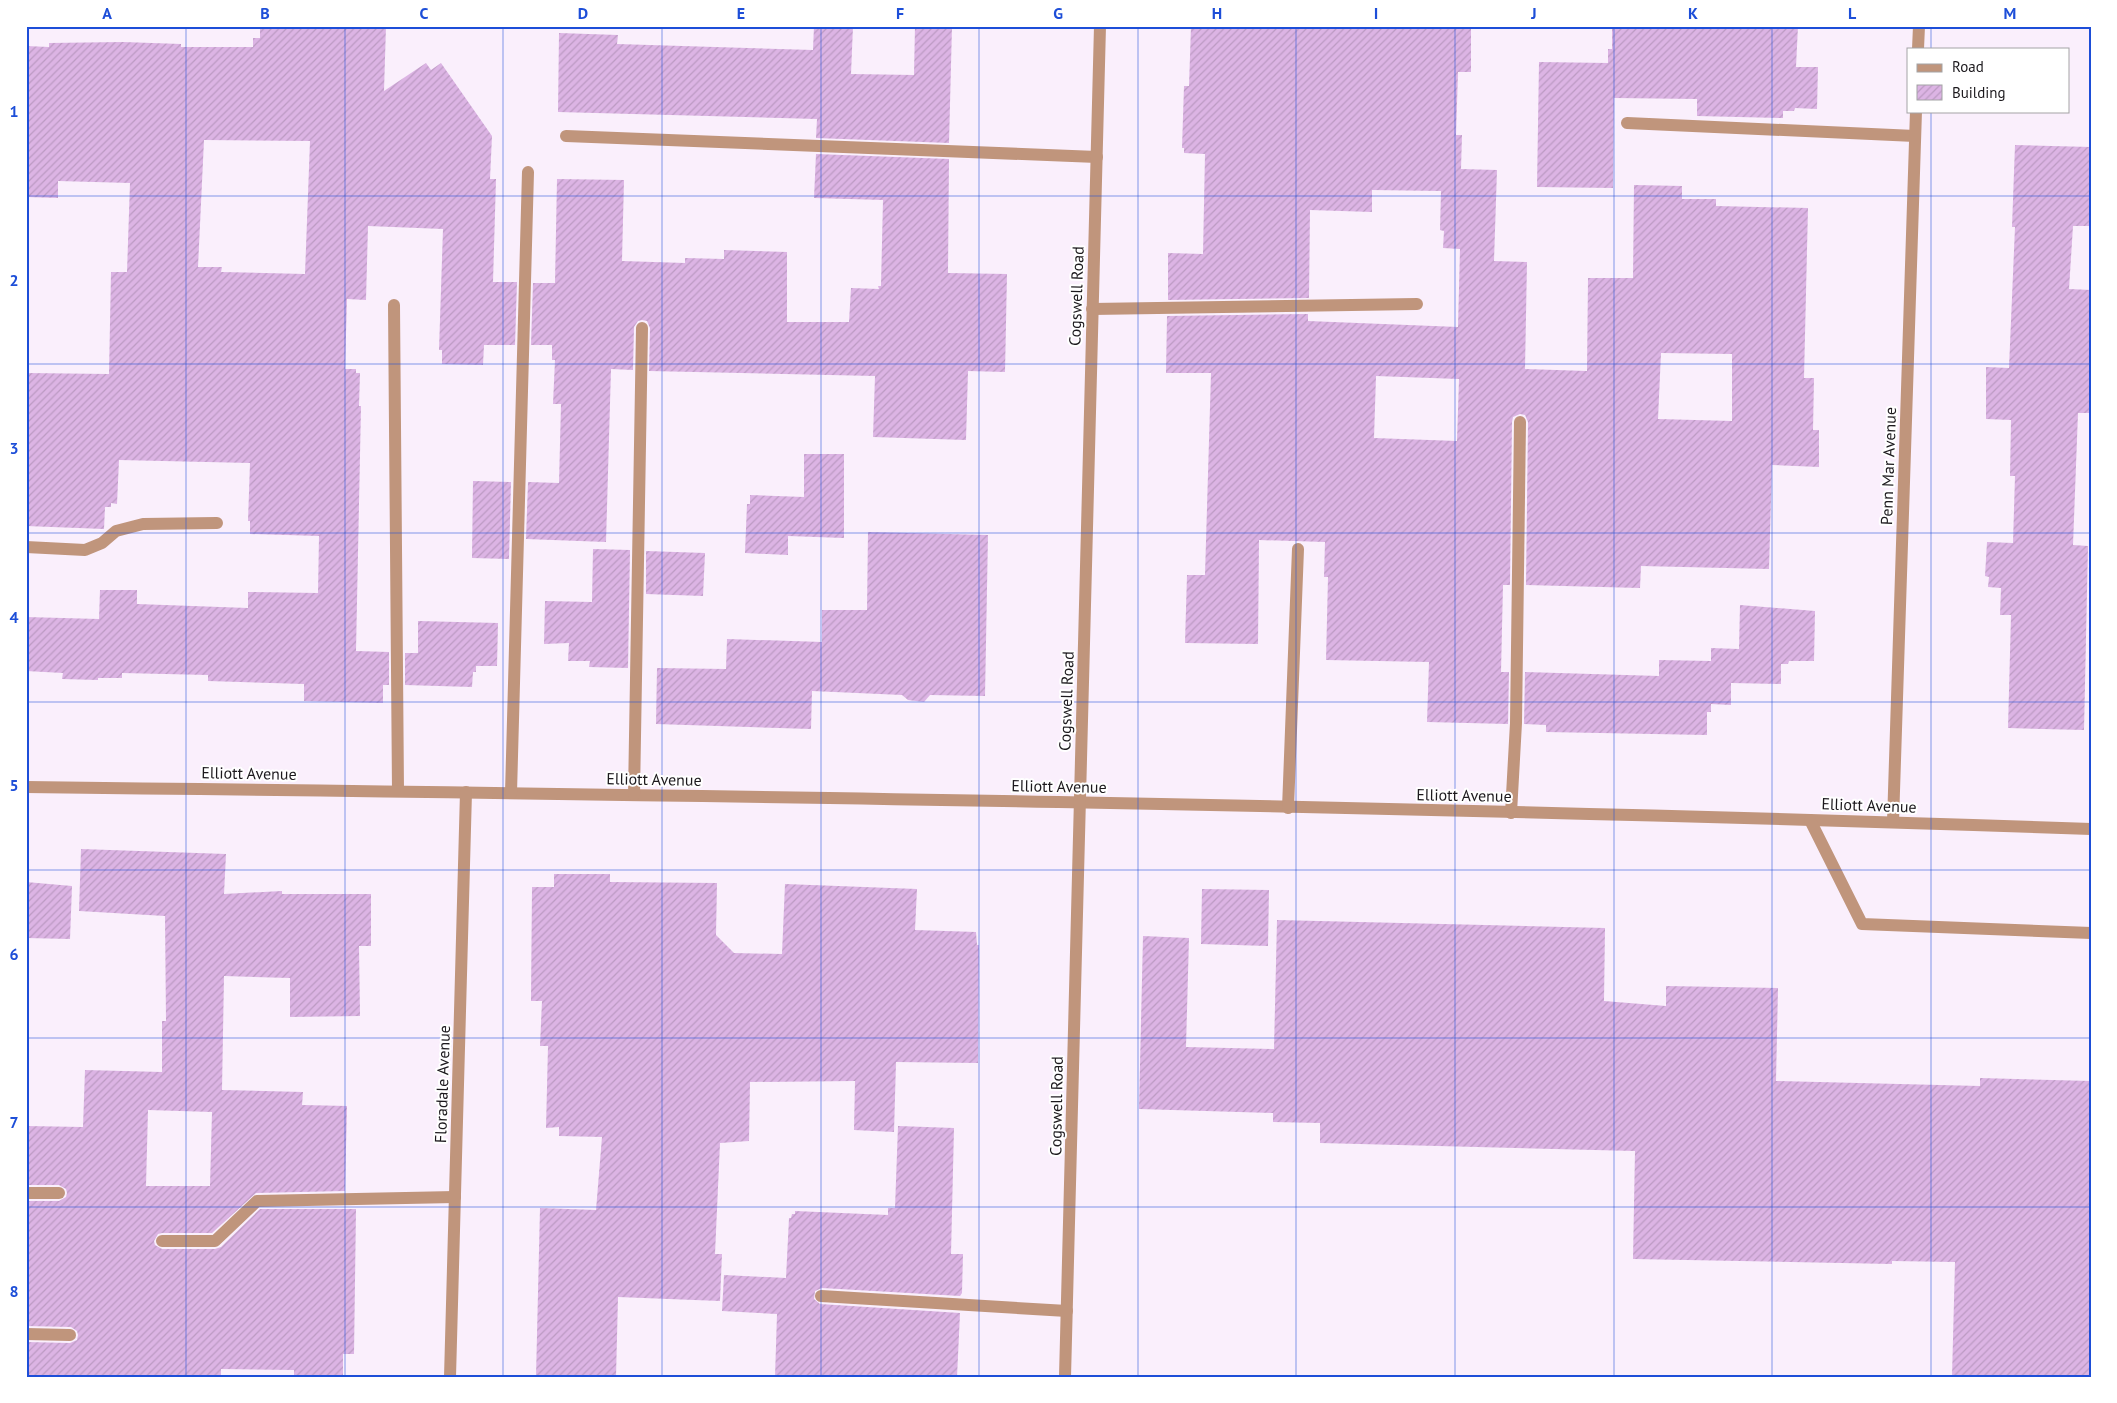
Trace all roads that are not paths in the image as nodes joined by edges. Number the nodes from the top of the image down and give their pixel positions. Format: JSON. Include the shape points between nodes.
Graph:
{"nodes":[{"id":1,"x":1100,"y":26,"type":"edge"},
{"id":2,"x":1919,"y":26,"type":"edge"},
{"id":3,"x":1918,"y":48,"type":"edge"},
{"id":4,"x":1916,"y":112,"type":"edge"},
{"id":5,"x":1627,"y":122,"type":"dead end"},
{"id":6,"x":566,"y":136,"type":"dead end"},
{"id":7,"x":1915,"y":136,"type":"junction"},
{"id":8,"x":1097,"y":157,"type":"junction"},
{"id":9,"x":528,"y":172,"type":"dead end"},
{"id":10,"x":1417,"y":304,"type":"dead end"},
{"id":11,"x":394,"y":305,"type":"dead end"},
{"id":12,"x":1092,"y":309,"type":"junction"},
{"id":13,"x":642,"y":328,"type":"dead end"},
{"id":14,"x":1520,"y":422,"type":"dead end"},
{"id":15,"x":217,"y":523,"type":"dead end"},
{"id":16,"x":26,"y":547,"type":"edge"},
{"id":17,"x":1298,"y":549,"type":"dead end"},
{"id":18,"x":26,"y":787,"type":"edge"},
{"id":19,"x":398,"y":791,"type":"junction"},
{"id":20,"x":466,"y":792,"type":"junction"},
{"id":21,"x":511,"y":793,"type":"junction"},
{"id":22,"x":634,"y":795,"type":"junction"},
{"id":23,"x":1079,"y":803,"type":"junction"},
{"id":24,"x":1288,"y":808,"type":"junction"},
{"id":25,"x":1511,"y":813,"type":"junction"},
{"id":26,"x":1810,"y":820,"type":"junction"},
{"id":27,"x":1893,"y":822,"type":"junction"},
{"id":28,"x":2091,"y":829,"type":"edge"},
{"id":29,"x":2091,"y":933,"type":"edge"},
{"id":30,"x":26,"y":1193,"type":"edge"},
{"id":31,"x":59,"y":1193,"type":"dead end"},
{"id":32,"x":455,"y":1197,"type":"junction"},
{"id":33,"x":162,"y":1241,"type":"dead end"},
{"id":34,"x":821,"y":1296,"type":"dead end"},
{"id":35,"x":1067,"y":1311,"type":"junction"},
{"id":36,"x":26,"y":1334,"type":"edge"},
{"id":37,"x":70,"y":1335,"type":"dead end"},
{"id":38,"x":450,"y":1377,"type":"edge"},
{"id":39,"x":1066,"y":1377,"type":"edge"}],
"edges":[{"from":1,"to":8,"type":"street","name":"Cogswell Road"},
{"from":2,"to":3,"type":"street"},
{"from":4,"to":7,"type":"street","name":"Penn Mar Avenue"},
{"from":5,"to":7,"type":"street"},
{"from":6,"to":8,"type":"street"},
{"from":7,"to":27,"type":"street","name":"Penn Mar Avenue"},
{"from":8,"to":12,"type":"street","name":"Cogswell Road"},
{"from":9,"to":21,"type":"street"},
{"from":10,"to":12,"type":"street"},
{"from":11,"to":19,"type":"street"},
{"from":12,"to":23,"type":"street","name":"Cogswell Road"},
{"from":13,"to":22,"type":"street"},
{"from":14,"to":25,"type":"street","via":[[1516,723]]},
{"from":15,"to":16,"type":"street","via":[[143,524],[116,531],[102,543],[85,550]]},
{"from":17,"to":24,"type":"street"},
{"from":18,"to":19,"type":"street","name":"Elliott Avenue"},
{"from":19,"to":20,"type":"street","name":"Elliott Avenue"},
{"from":20,"to":21,"type":"street","name":"Elliott Avenue"},
{"from":20,"to":32,"type":"street","name":"Floradale Avenue"},
{"from":21,"to":22,"type":"street","name":"Elliott Avenue"},
{"from":22,"to":23,"type":"street","name":"Elliott Avenue"},
{"from":23,"to":24,"type":"street","name":"Elliott Avenue"},
{"from":23,"to":35,"type":"street","name":"Cogswell Road"},
{"from":24,"to":25,"type":"street","name":"Elliott Avenue"},
{"from":25,"to":26,"type":"street","name":"Elliott Avenue"},
{"from":26,"to":27,"type":"street","name":"Elliott Avenue"},
{"from":26,"to":29,"type":"street","via":[[1862,924]]},
{"from":27,"to":28,"type":"street","name":"Elliott Avenue"},
{"from":30,"to":31,"type":"street"},
{"from":32,"to":33,"type":"street","via":[[257,1201],[215,1241]]},
{"from":32,"to":38,"type":"street","name":"Floradale Avenue"},
{"from":34,"to":35,"type":"street"},
{"from":35,"to":39,"type":"street","name":"Cogswell Road"},
{"from":36,"to":37,"type":"street"}]}
